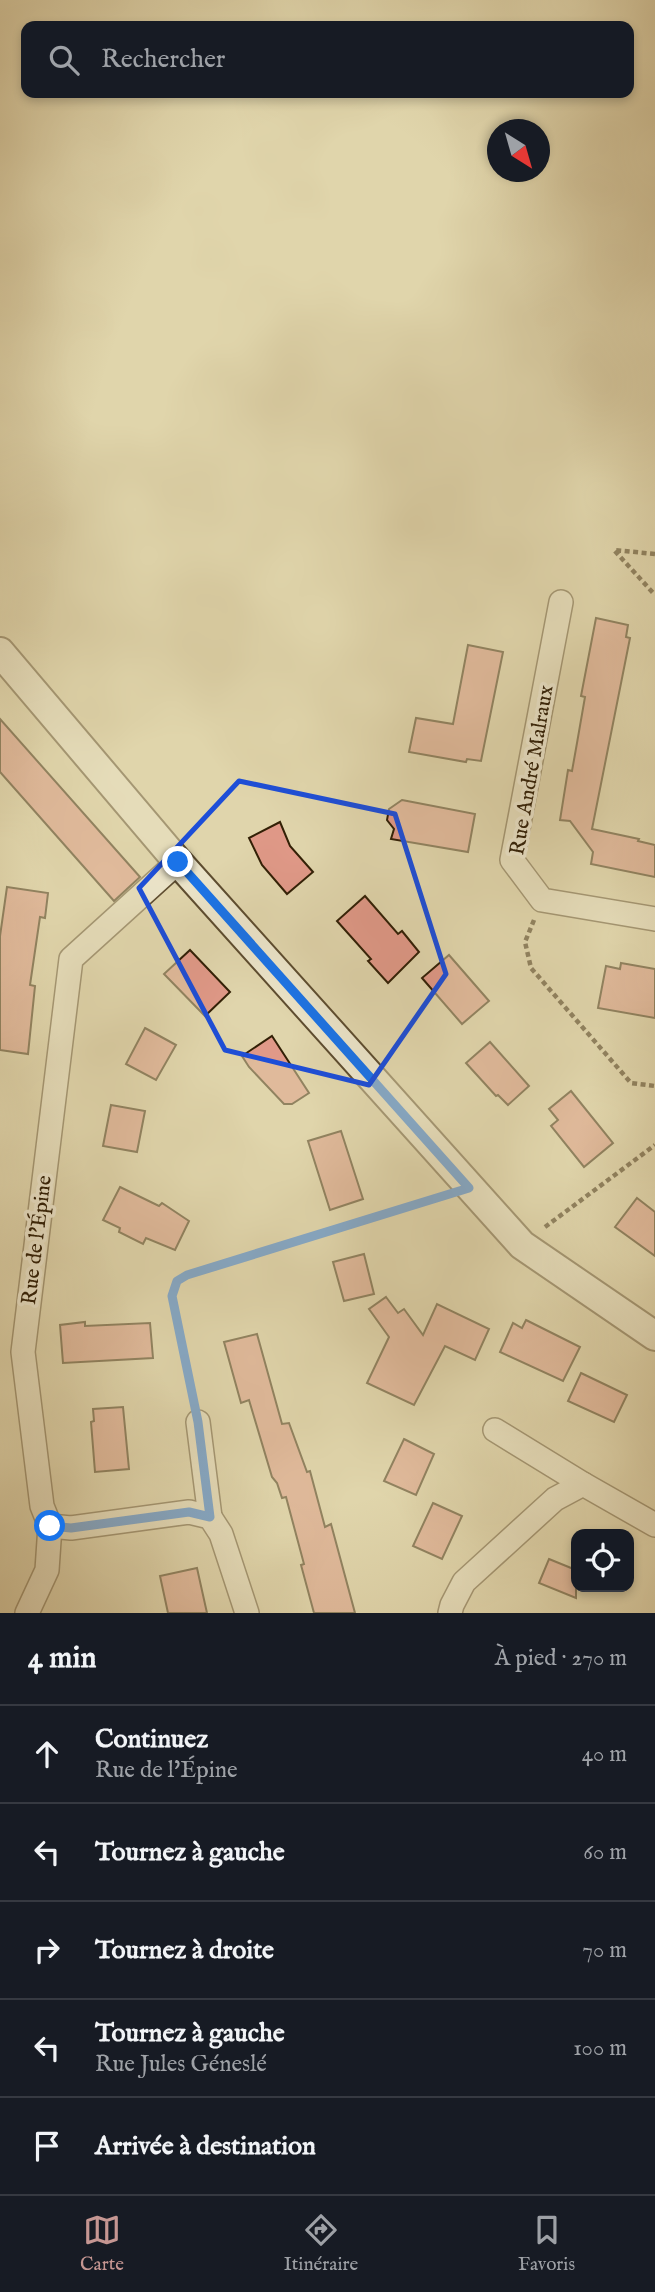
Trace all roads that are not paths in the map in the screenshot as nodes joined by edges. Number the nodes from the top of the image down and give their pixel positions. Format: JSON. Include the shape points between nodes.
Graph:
{"nodes":[{"id":1,"x":561,"y":602,"type":"dead end"},
{"id":2,"x":0,"y":652,"type":"edge"},
{"id":3,"x":178,"y":862,"type":"junction"},
{"id":4,"x":655,"y":919,"type":"edge"},
{"id":5,"x":655,"y":1336,"type":"edge"},
{"id":6,"x":198,"y":1422,"type":"road end"},
{"id":7,"x":495,"y":1430,"type":"dead end"},
{"id":8,"x":583,"y":1484,"type":"junction"},
{"id":9,"x":210,"y":1517,"type":"junction"},
{"id":10,"x":655,"y":1525,"type":"edge"},
{"id":11,"x":50,"y":1526,"type":"junction"},
{"id":12,"x":27,"y":1613,"type":"edge"},
{"id":13,"x":247,"y":1613,"type":"edge"},
{"id":14,"x":450,"y":1613,"type":"edge"}],
"edges":[{"from":1,"to":4,"type":"street","name":"Rue André Malraux","via":[[512,860],[542,900]]},
{"from":2,"to":3,"type":"street"},
{"from":3,"to":5,"type":"street","via":[[522,1245]]},
{"from":3,"to":11,"type":"street","name":"Rue de l'Épine","via":[[71,959],[23,1352],[42,1506]]},
{"from":6,"to":9,"type":"street"},
{"from":7,"to":8,"type":"street"},
{"from":8,"to":10,"type":"street"},
{"from":8,"to":14,"type":"street","via":[[555,1499],[464,1582]]},
{"from":9,"to":11,"type":"street","via":[[189,1512],[71,1528]]},
{"from":9,"to":13,"type":"street","via":[[221,1535]]},
{"from":11,"to":12,"type":"street","via":[[47,1570]]}]}
